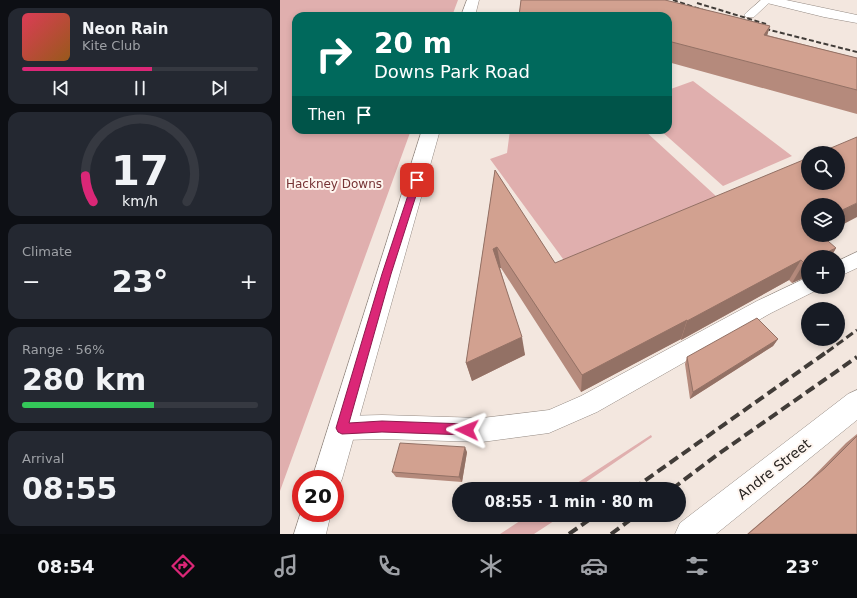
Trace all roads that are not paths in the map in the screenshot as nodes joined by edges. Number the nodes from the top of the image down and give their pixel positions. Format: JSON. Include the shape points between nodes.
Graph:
{"nodes":[{"id":1,"x":473,"y":0,"type":"edge"},
{"id":2,"x":767,"y":0,"type":"edge"},
{"id":3,"x":772,"y":0,"type":"edge"},
{"id":4,"x":469,"y":12,"type":"edge"},
{"id":5,"x":750,"y":15,"type":"dead end"},
{"id":6,"x":857,"y":19,"type":"edge"},
{"id":7,"x":430,"y":134,"type":"edge"},
{"id":8,"x":857,"y":259,"type":"edge"},
{"id":9,"x":845,"y":266,"type":"edge"},
{"id":10,"x":801,"y":288,"type":"edge"},
{"id":11,"x":857,"y":403,"type":"edge"},
{"id":12,"x":342,"y":428,"type":"junction"},
{"id":13,"x":330,"y":470,"type":"edge"},
{"id":14,"x":313,"y":522,"type":"edge"},
{"id":15,"x":310,"y":534,"type":"edge"},
{"id":16,"x":691,"y":534,"type":"edge"}],
"edges":[{"from":1,"to":4,"type":"street"},
{"from":2,"to":5,"type":"lane"},
{"from":3,"to":6,"type":"street"},
{"from":7,"to":12,"type":"street"},
{"from":8,"to":9,"type":"lane"},
{"from":10,"to":12,"type":"lane","via":[[589,404],[549,421],[482,430]]},
{"from":11,"to":16,"type":"street","name":"Andre Street"},
{"from":12,"to":13,"type":"street"},
{"from":14,"to":15,"type":"street"}]}
